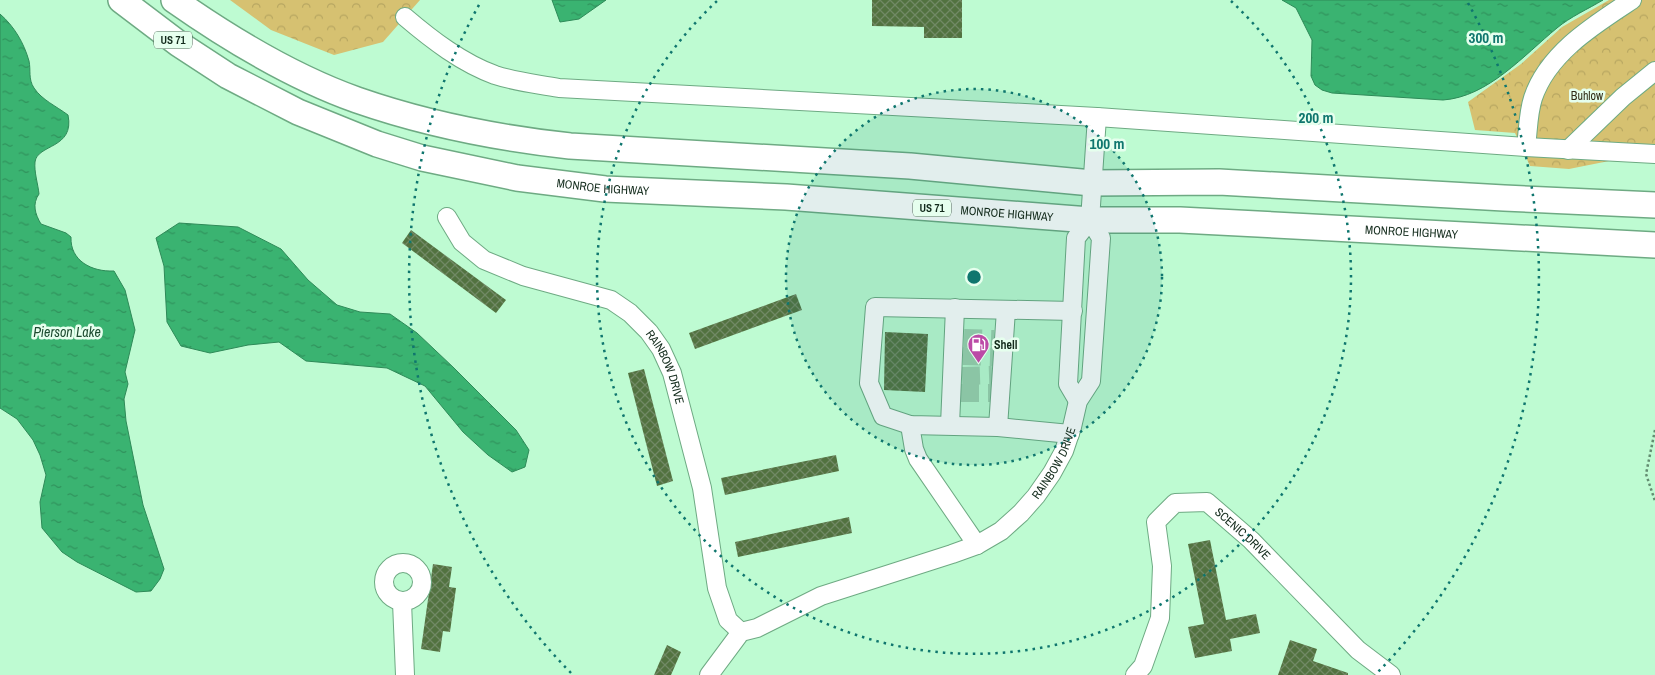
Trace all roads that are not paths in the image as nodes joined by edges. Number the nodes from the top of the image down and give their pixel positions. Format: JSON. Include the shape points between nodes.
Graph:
{"nodes":[{"id":1,"x":121,"y":0,"type":"edge"},
{"id":2,"x":174,"y":0,"type":"edge"},
{"id":3,"x":1632,"y":0,"type":"edge"},
{"id":4,"x":405,"y":17,"type":"dead end"},
{"id":5,"x":1655,"y":70,"type":"edge"},
{"id":6,"x":1098,"y":117,"type":"junction"},
{"id":7,"x":1526,"y":147,"type":"junction"},
{"id":8,"x":1568,"y":150,"type":"junction"},
{"id":9,"x":1655,"y":154,"type":"edge"},
{"id":10,"x":1092,"y":183,"type":"junction"},
{"id":11,"x":1655,"y":205,"type":"edge"},
{"id":12,"x":447,"y":217,"type":"dead end"},
{"id":13,"x":1090,"y":220,"type":"junction"},
{"id":14,"x":1655,"y":245,"type":"edge"},
{"id":15,"x":955,"y":308,"type":"junction"},
{"id":16,"x":1006,"y":310,"type":"junction"},
{"id":17,"x":1073,"y":310,"type":"junction"},
{"id":18,"x":1078,"y":401,"type":"junction"},
{"id":19,"x":910,"y":425,"type":"junction"},
{"id":20,"x":950,"y":425,"type":"junction"},
{"id":21,"x":998,"y":427,"type":"junction"},
{"id":22,"x":1070,"y":434,"type":"junction"},
{"id":23,"x":977,"y":545,"type":"junction"},
{"id":24,"x":402,"y":602,"type":"dead end"},
{"id":25,"x":740,"y":632,"type":"junction"},
{"id":26,"x":405,"y":675,"type":"edge"},
{"id":27,"x":708,"y":675,"type":"edge"},
{"id":28,"x":1135,"y":675,"type":"edge"},
{"id":29,"x":1391,"y":675,"type":"edge"}],
"edges":[{"from":1,"to":13,"type":"highway","name":"MONROE HIGHWAY","number":"US 71","via":[[228,76],[298,112],[377,144],[439,162],[517,178],[605,189],[786,197]]},
{"from":2,"to":10,"type":"highway","number":"US 71","via":[[244,46],[314,82],[356,100],[437,124],[570,146],[910,166]]},
{"from":3,"to":7,"type":"street","via":[[1598,22],[1564,51],[1546,72],[1533,99]]},
{"from":4,"to":6,"type":"street","via":[[447,50],[470,63],[520,82],[559,88]]},
{"from":5,"to":8,"type":"street"},
{"from":6,"to":7,"type":"street"},
{"from":6,"to":10,"type":"street","name":"RAINBOW DRIVE"},
{"from":7,"to":8,"type":"street"},
{"from":8,"to":9,"type":"street"},
{"from":10,"to":11,"type":"highway","number":"US 71","via":[[1220,182]]},
{"from":10,"to":13,"type":"street","name":"RAINBOW DRIVE"},
{"from":12,"to":25,"type":"street","name":"RAINBOW DRIVE","via":[[462,242],[484,260],[523,276],[612,300],[649,332],[672,373],[702,488],[717,588],[728,620]]},
{"from":13,"to":14,"type":"highway","name":"MONROE HIGHWAY","number":"US 71","via":[[1180,220]]},
{"from":13,"to":17,"type":"street","via":[[1076,238]]},
{"from":13,"to":18,"type":"street","name":"RAINBOW DRIVE","via":[[1101,238],[1091,381]]},
{"from":15,"to":16,"type":"street"},
{"from":15,"to":19,"type":"street","via":[[875,307],[869,384],[883,416]]},
{"from":15,"to":20,"type":"street","via":[[959,338]]},
{"from":16,"to":17,"type":"street"},
{"from":16,"to":21,"type":"street","via":[[999,339],[996,376]]},
{"from":17,"to":18,"type":"street","via":[[1068,384]]},
{"from":18,"to":22,"type":"street","name":"RAINBOW DRIVE"},
{"from":19,"to":20,"type":"street"},
{"from":19,"to":23,"type":"street","via":[[918,459]]},
{"from":20,"to":21,"type":"street"},
{"from":21,"to":22,"type":"street"},
{"from":22,"to":23,"type":"street","name":"RAINBOW DRIVE","via":[[1060,458],[1036,496],[1001,531]]},
{"from":23,"to":25,"type":"street","name":"RAINBOW DRIVE","via":[[821,596],[757,628]]},
{"from":24,"to":26,"type":"street"},
{"from":25,"to":27,"type":"street"},
{"from":28,"to":29,"type":"street","name":"SCENIC DRIVE","via":[[1143,666],[1160,618],[1162,566],[1156,522],[1176,503],[1207,502],[1251,540],[1358,650]]}]}
